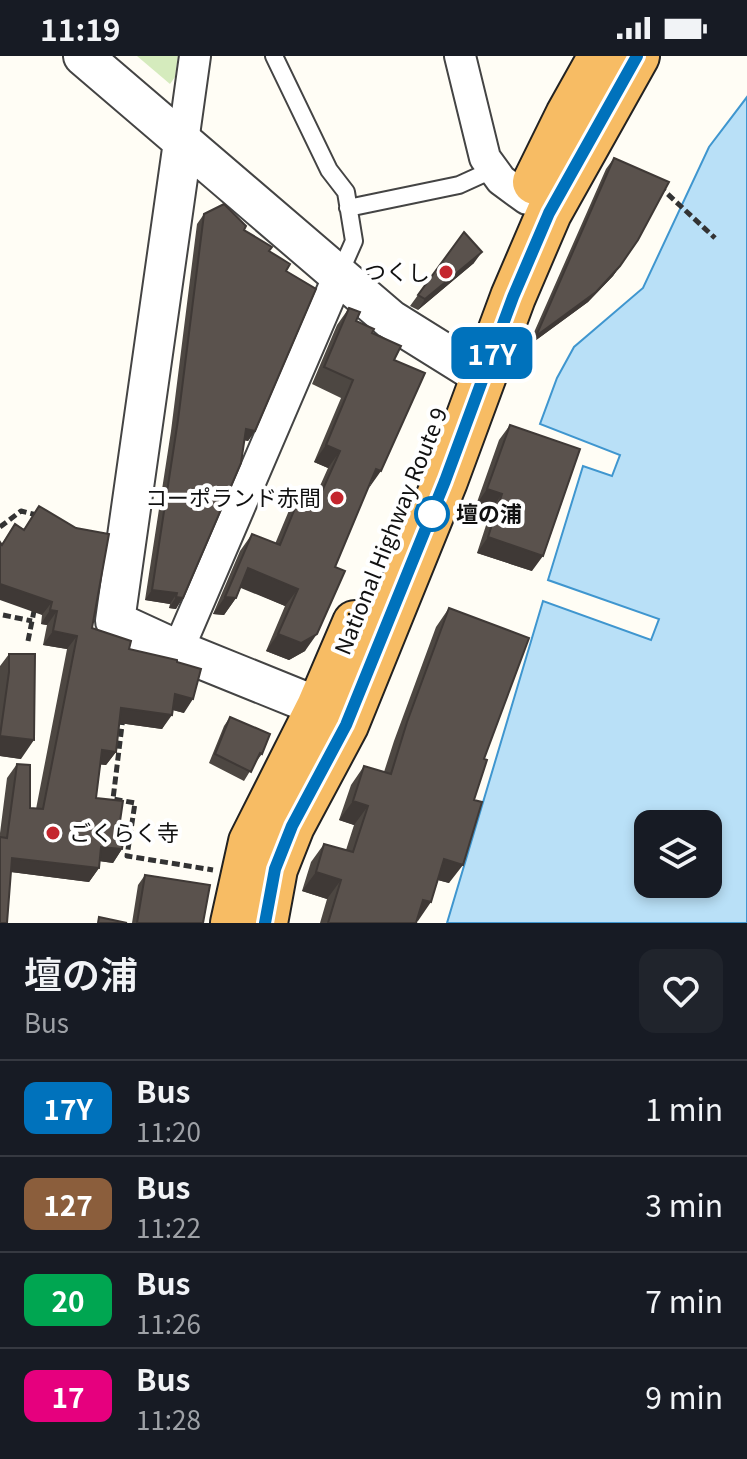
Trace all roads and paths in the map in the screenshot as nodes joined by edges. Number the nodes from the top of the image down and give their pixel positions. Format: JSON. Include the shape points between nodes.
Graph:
{"nodes":[{"id":1,"x":83,"y":56,"type":"edge"},
{"id":2,"x":195,"y":56,"type":"edge"},
{"id":3,"x":274,"y":56,"type":"edge"},
{"id":4,"x":460,"y":56,"type":"edge"},
{"id":5,"x":601,"y":56,"type":"edge"},
{"id":6,"x":637,"y":56,"type":"edge"},
{"id":7,"x":183,"y":142,"type":"junction"},
{"id":8,"x":492,"y":170,"type":"junction"},
{"id":9,"x":658,"y":185,"type":"edge"},
{"id":10,"x":527,"y":199,"type":"junction"},
{"id":11,"x":348,"y":208,"type":"junction"},
{"id":12,"x":715,"y":238,"type":"dead end"},
{"id":13,"x":339,"y":275,"type":"junction"},
{"id":14,"x":470,"y":370,"type":"junction"},
{"id":15,"x":46,"y":520,"type":"edge"},
{"id":16,"x":0,"y":527,"type":"edge"},
{"id":17,"x":37,"y":597,"type":"edge"},
{"id":18,"x":3,"y":615,"type":"dead end"},
{"id":19,"x":32,"y":621,"type":"junction"},
{"id":20,"x":28,"y":641,"type":"dead end"},
{"id":21,"x":178,"y":650,"type":"junction"},
{"id":22,"x":125,"y":707,"type":"edge"},
{"id":23,"x":332,"y":716,"type":"junction"},
{"id":24,"x":222,"y":871,"type":"dead end"},
{"id":25,"x":233,"y":923,"type":"edge"},
{"id":26,"x":265,"y":923,"type":"edge"}],
"edges":[{"from":1,"to":7,"type":"street"},
{"from":2,"to":7,"type":"street"},
{"from":3,"to":11,"type":"lane","via":[[329,170],[343,188]]},
{"from":4,"to":8,"type":"street","via":[[482,150]]},
{"from":5,"to":10,"type":"highway","name":"National Highway Route 9"},
{"from":6,"to":14,"type":"highway","name":"National Highway Route 9"},
{"from":7,"to":13,"type":"street"},
{"from":7,"to":21,"type":"street","via":[[115,621]]},
{"from":8,"to":10,"type":"street"},
{"from":8,"to":11,"type":"lane","via":[[459,185]]},
{"from":9,"to":12,"type":"path"},
{"from":10,"to":14,"type":"highway","name":"National Highway Route 9"},
{"from":11,"to":13,"type":"lane","via":[[354,241]]},
{"from":13,"to":14,"type":"street","via":[[390,319]]},
{"from":13,"to":21,"type":"street"},
{"from":14,"to":23,"type":"highway","name":"National Highway Route 9","via":[[409,496]]},
{"from":15,"to":16,"type":"path","via":[[21,511]]},
{"from":17,"to":19,"type":"path"},
{"from":18,"to":19,"type":"path"},
{"from":19,"to":20,"type":"path"},
{"from":21,"to":23,"type":"street"},
{"from":22,"to":24,"type":"path","via":[[113,799],[135,803],[127,856]]},
{"from":23,"to":25,"type":"highway","name":"National Highway Route 9","via":[[251,842]]},
{"from":23,"to":26,"type":"highway","name":"National Highway Route 9","via":[[275,869]]}]}
